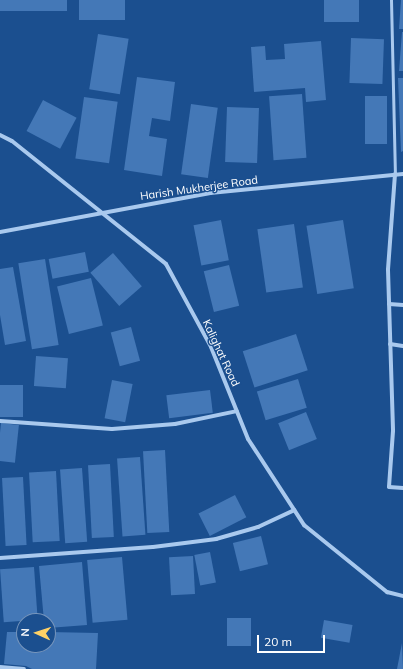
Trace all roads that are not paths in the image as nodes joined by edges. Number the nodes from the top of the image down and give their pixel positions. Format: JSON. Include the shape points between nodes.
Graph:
{"nodes":[{"id":1,"x":391,"y":0,"type":"edge"},
{"id":2,"x":0,"y":135,"type":"edge"},
{"id":3,"x":396,"y":174,"type":"junction"},
{"id":4,"x":403,"y":174,"type":"edge"},
{"id":5,"x":101,"y":212,"type":"junction"},
{"id":6,"x":0,"y":232,"type":"edge"},
{"id":7,"x":389,"y":304,"type":"junction"},
{"id":8,"x":403,"y":305,"type":"edge"},
{"id":9,"x":390,"y":344,"type":"junction"},
{"id":10,"x":403,"y":346,"type":"edge"},
{"id":11,"x":237,"y":411,"type":"junction"},
{"id":12,"x":0,"y":421,"type":"edge"},
{"id":13,"x":403,"y":488,"type":"edge"},
{"id":14,"x":294,"y":510,"type":"junction"},
{"id":15,"x":0,"y":558,"type":"edge"},
{"id":16,"x":403,"y":596,"type":"edge"},
{"id":17,"x":0,"y":667,"type":"edge"},
{"id":18,"x":24,"y":669,"type":"edge"}],
"edges":[{"from":1,"to":3,"type":"lane"},
{"from":2,"to":5,"type":"street","name":"Kalighat Road","via":[[12,141]]},
{"from":3,"to":4,"type":"street","name":"Harish Mukherjee Road"},
{"from":3,"to":5,"type":"street","name":"Harish Mukherjee Road","via":[[210,193]]},
{"from":3,"to":7,"type":"street","via":[[388,270]]},
{"from":5,"to":6,"type":"street","name":"Harish Mukherjee Road"},
{"from":5,"to":11,"type":"street","name":"Kalighat Road","via":[[166,264],[211,347]]},
{"from":7,"to":8,"type":"street"},
{"from":7,"to":9,"type":"street"},
{"from":9,"to":10,"type":"street"},
{"from":9,"to":13,"type":"street","via":[[393,431],[389,487]]},
{"from":11,"to":12,"type":"street","via":[[175,424],[112,429]]},
{"from":11,"to":14,"type":"street","name":"Kalighat Road","via":[[248,439]]},
{"from":14,"to":15,"type":"street","via":[[258,527],[216,539]]},
{"from":14,"to":16,"type":"street","name":"Kalighat Road","via":[[304,525],[387,592]]},
{"from":17,"to":18,"type":"street"}]}
